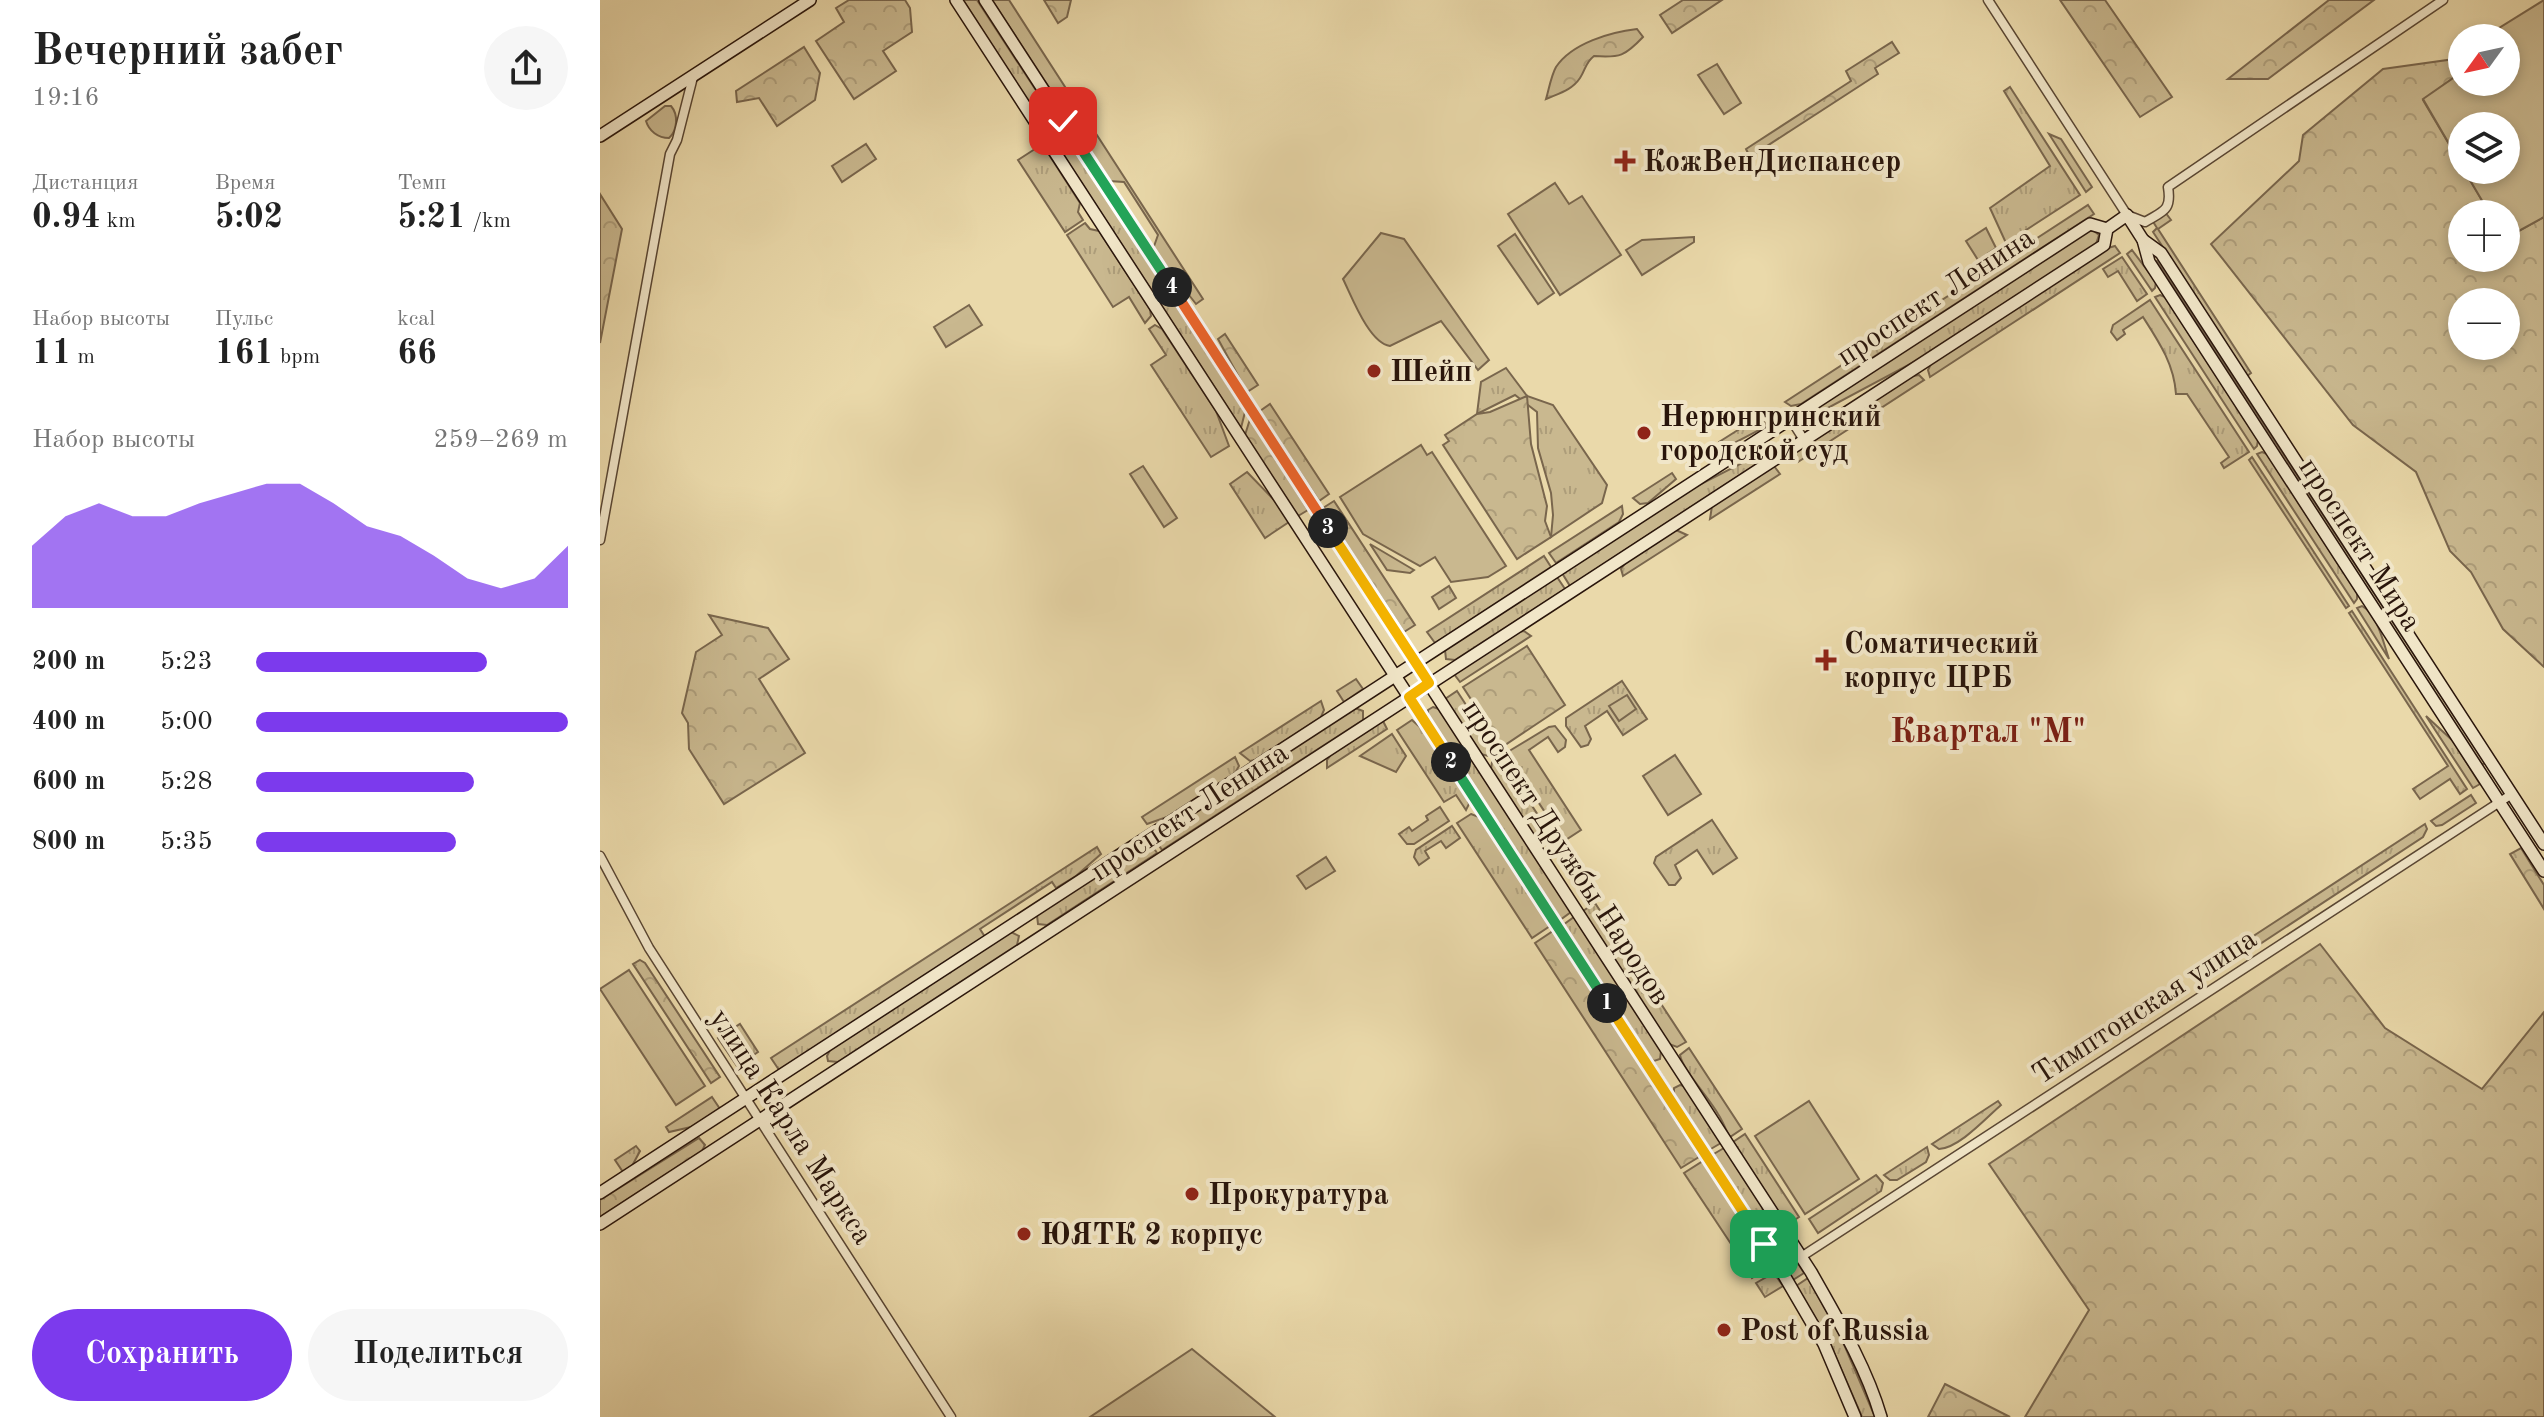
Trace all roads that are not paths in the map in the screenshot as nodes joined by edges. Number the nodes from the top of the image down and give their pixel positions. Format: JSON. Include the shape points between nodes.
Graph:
{"nodes":[{"id":1,"x":810,"y":0,"type":"edge"},
{"id":2,"x":956,"y":0,"type":"edge"},
{"id":3,"x":985,"y":0,"type":"edge"},
{"id":4,"x":1988,"y":0,"type":"edge"},
{"id":5,"x":2443,"y":0,"type":"edge"},
{"id":6,"x":693,"y":76,"type":"junction"},
{"id":7,"x":600,"y":136,"type":"edge"},
{"id":8,"x":2127,"y":215,"type":"junction"},
{"id":9,"x":2107,"y":229,"type":"junction"},
{"id":10,"x":2143,"y":240,"type":"junction"},
{"id":11,"x":1790,"y":418,"type":"junction"},
{"id":12,"x":1804,"y":440,"type":"junction"},
{"id":13,"x":600,"y":540,"type":"edge"},
{"id":14,"x":1415,"y":661,"type":"junction"},
{"id":15,"x":1394,"y":675,"type":"junction"},
{"id":16,"x":1429,"y":683,"type":"junction"},
{"id":17,"x":1409,"y":697,"type":"junction"},
{"id":18,"x":2512,"y":794,"type":"junction"},
{"id":19,"x":2500,"y":803,"type":"junction"},
{"id":20,"x":2544,"y":844,"type":"edge"},
{"id":21,"x":600,"y":856,"type":"edge"},
{"id":22,"x":2544,"y":871,"type":"edge"},
{"id":23,"x":746,"y":1099,"type":"junction"},
{"id":24,"x":760,"y":1119,"type":"junction"},
{"id":25,"x":600,"y":1193,"type":"edge"},
{"id":26,"x":600,"y":1224,"type":"edge"},
{"id":27,"x":1801,"y":1257,"type":"junction"},
{"id":28,"x":951,"y":1417,"type":"edge"},
{"id":29,"x":1855,"y":1417,"type":"edge"},
{"id":30,"x":1881,"y":1417,"type":"edge"}],
"edges":[{"from":1,"to":6,"type":"street"},
{"from":2,"to":15,"type":"street","name":"проспект Дружбы Народов"},
{"from":3,"to":14,"type":"street","name":"проспект Дружбы Народов"},
{"from":4,"to":8,"type":"street","name":"проспект Мира"},
{"from":5,"to":8,"type":"street","via":[[2168,187],[2167,208],[2145,222]]},
{"from":6,"to":7,"type":"street"},
{"from":6,"to":13,"type":"street","via":[[670,154]]},
{"from":8,"to":9,"type":"street","name":"проспект Ленина"},
{"from":8,"to":10,"type":"street","name":"проспект Мира"},
{"from":9,"to":11,"type":"street","name":"проспект Ленина","via":[[2090,224]]},
{"from":9,"to":12,"type":"street","name":"проспект Ленина","via":[[2104,245]]},
{"from":10,"to":18,"type":"street","name":"проспект Мира","via":[[2161,253]]},
{"from":10,"to":19,"type":"street","name":"проспект Мира","via":[[2149,262]]},
{"from":11,"to":12,"type":"street"},
{"from":11,"to":14,"type":"street","name":"проспект Ленина"},
{"from":12,"to":16,"type":"street","name":"проспект Ленина"},
{"from":14,"to":15,"type":"street","name":"проспект Ленина"},
{"from":14,"to":16,"type":"street","name":"проспект Дружбы Народов"},
{"from":15,"to":17,"type":"street","name":"проспект Дружбы Народов"},
{"from":15,"to":23,"type":"street","name":"проспект Ленина"},
{"from":16,"to":17,"type":"street","name":"проспект Ленина"},
{"from":16,"to":27,"type":"street","name":"проспект Дружбы Народов"},
{"from":17,"to":24,"type":"street","name":"проспект Ленина"},
{"from":17,"to":29,"type":"street","name":"проспект Дружбы Народов","via":[[1784,1275],[1824,1344]]},
{"from":18,"to":19,"type":"street","name":"Тимптонская улица"},
{"from":18,"to":20,"type":"street","name":"проспект Мира"},
{"from":19,"to":22,"type":"street","name":"проспект Мира"},
{"from":19,"to":27,"type":"street","name":"Тимптонская улица"},
{"from":21,"to":23,"type":"street","name":"улица Карла Маркса","via":[[649,948]]},
{"from":23,"to":24,"type":"street","name":"улица Карла Маркса"},
{"from":23,"to":25,"type":"street","name":"проспект Ленина"},
{"from":24,"to":26,"type":"street","name":"проспект Ленина"},
{"from":24,"to":28,"type":"street","name":"улица Карла Маркса"},
{"from":27,"to":30,"type":"street","name":"проспект Дружбы Народов","via":[[1846,1335]]}]}
